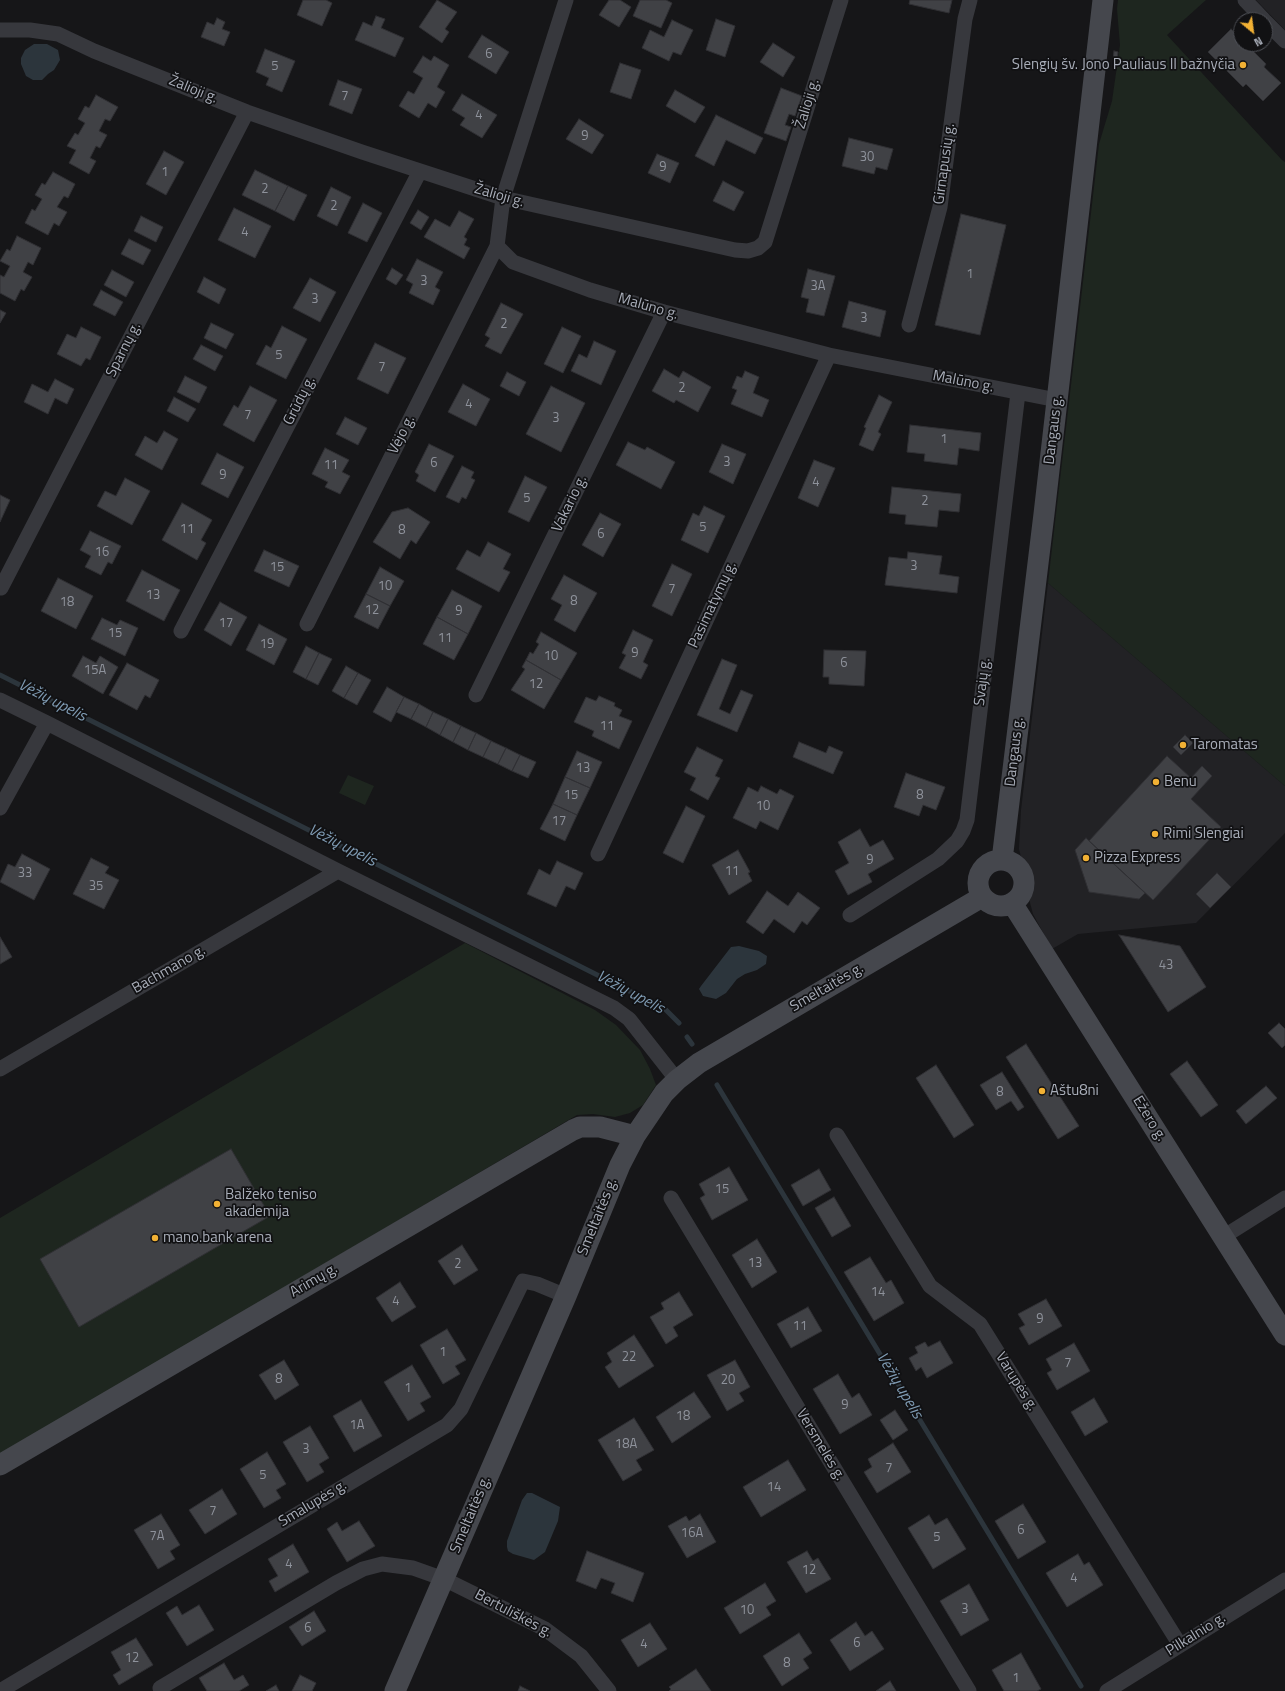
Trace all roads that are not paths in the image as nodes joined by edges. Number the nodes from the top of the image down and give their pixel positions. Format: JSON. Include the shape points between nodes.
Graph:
{"nodes":[{"id":1,"x":566,"y":0,"type":"edge"},
{"id":2,"x":841,"y":0,"type":"edge"},
{"id":3,"x":970,"y":0,"type":"edge"},
{"id":4,"x":1103,"y":0,"type":"edge"},
{"id":5,"x":1245,"y":0,"type":"edge"},
{"id":6,"x":1257,"y":12,"type":"edge"},
{"id":7,"x":1273,"y":28,"type":"edge"},
{"id":8,"x":0,"y":30,"type":"edge"},
{"id":9,"x":1285,"y":41,"type":"edge"},
{"id":10,"x":247,"y":112,"type":"junction"},
{"id":11,"x":420,"y":171,"type":"junction"},
{"id":12,"x":503,"y":198,"type":"junction"},
{"id":13,"x":497,"y":246,"type":"junction"},
{"id":14,"x":664,"y":312,"type":"junction"},
{"id":15,"x":908,"y":325,"type":"dead end"},
{"id":16,"x":829,"y":355,"type":"junction"},
{"id":17,"x":1018,"y":393,"type":"junction"},
{"id":18,"x":1057,"y":400,"type":"junction"},
{"id":19,"x":1,"y":588,"type":"edge"},
{"id":20,"x":307,"y":624,"type":"dead end"},
{"id":21,"x":181,"y":631,"type":"dead end"},
{"id":22,"x":476,"y":696,"type":"dead end"},
{"id":23,"x":0,"y":700,"type":"edge"},
{"id":24,"x":47,"y":723,"type":"junction"},
{"id":25,"x":0,"y":808,"type":"edge"},
{"id":26,"x":598,"y":854,"type":"dead end"},
{"id":27,"x":1002,"y":860,"type":"junction"},
{"id":28,"x":338,"y":871,"type":"junction"},
{"id":29,"x":982,"y":897,"type":"junction"},
{"id":30,"x":1012,"y":903,"type":"junction"},
{"id":31,"x":850,"y":915,"type":"dead end"},
{"id":32,"x":0,"y":1069,"type":"edge"},
{"id":33,"x":677,"y":1080,"type":"junction"},
{"id":34,"x":837,"y":1135,"type":"dead end"},
{"id":35,"x":635,"y":1136,"type":"junction"},
{"id":36,"x":671,"y":1198,"type":"dead end"},
{"id":37,"x":1285,"y":1198,"type":"edge"},
{"id":38,"x":1223,"y":1237,"type":"junction"},
{"id":39,"x":566,"y":1296,"type":"junction"},
{"id":40,"x":1285,"y":1335,"type":"edge"},
{"id":41,"x":0,"y":1465,"type":"edge"},
{"id":42,"x":444,"y":1579,"type":"junction"},
{"id":43,"x":1285,"y":1580,"type":"edge"},
{"id":44,"x":1180,"y":1645,"type":"junction"},
{"id":45,"x":160,"y":1688,"type":"dead end"},
{"id":46,"x":0,"y":1691,"type":"edge"},
{"id":47,"x":395,"y":1691,"type":"edge"},
{"id":48,"x":609,"y":1691,"type":"edge"},
{"id":49,"x":969,"y":1691,"type":"edge"},
{"id":50,"x":1107,"y":1691,"type":"edge"}],
"edges":[{"from":1,"to":12,"type":"street"},
{"from":2,"to":12,"type":"street","name":"Žalioji g.","via":[[766,242],[758,248],[748,251],[735,250]]},
{"from":3,"to":15,"type":"street","name":"Girnapusių g.","via":[[965,19],[940,207]]},
{"from":4,"to":18,"type":"main road","name":"Dangaus g."},
{"from":5,"to":6,"type":"street"},
{"from":7,"to":9,"type":"street"},
{"from":8,"to":10,"type":"street","name":"Žalioji g.","via":[[30,30],[58,34]]},
{"from":10,"to":11,"type":"street","name":"Žalioji g."},
{"from":10,"to":19,"type":"street","name":"Sparnų g."},
{"from":11,"to":12,"type":"street","name":"Žalioji g."},
{"from":11,"to":21,"type":"street","name":"Grūdų g."},
{"from":12,"to":13,"type":"street"},
{"from":13,"to":14,"type":"street","name":"Malūno g.","via":[[513,262],[590,290]]},
{"from":13,"to":20,"type":"street","name":"Vėjo g."},
{"from":14,"to":16,"type":"street","name":"Malūno g."},
{"from":14,"to":22,"type":"street","name":"Vakario g."},
{"from":16,"to":17,"type":"street","name":"Malūno g."},
{"from":16,"to":26,"type":"street","name":"Pasimatymų g."},
{"from":17,"to":18,"type":"street","name":"Malūno g."},
{"from":17,"to":31,"type":"street","name":"Svajų g.","via":[[967,820],[957,841],[938,859]]},
{"from":18,"to":27,"type":"main road","name":"Dangaus g."},
{"from":23,"to":24,"type":"street"},
{"from":24,"to":25,"type":"street"},
{"from":24,"to":28,"type":"street"},
{"from":27,"to":29,"type":"main road","via":[[994,861],[980,872],[978,885]]},
{"from":27,"to":30,"type":"main road","via":[[1017,867],[1024,882],[1019,898]]},
{"from":28,"to":32,"type":"street","name":"Bachmano g."},
{"from":28,"to":33,"type":"street","via":[[614,1008],[629,1019]]},
{"from":29,"to":30,"type":"main road","via":[[996,906]]},
{"from":29,"to":33,"type":"main road","name":"Smeltaitės g.","via":[[698,1063]]},
{"from":30,"to":38,"type":"main road","name":"Ežero g."},
{"from":33,"to":35,"type":"main road","name":"Smeltaitės g.","via":[[664,1093]]},
{"from":34,"to":44,"type":"street","name":"Varupės g.","via":[[930,1286],[980,1324]]},
{"from":35,"to":39,"type":"main road","name":"Smeltaitės g.","via":[[620,1165]]},
{"from":35,"to":41,"type":"main road","name":"Arimų g.","via":[[600,1127],[580,1127],[573,1130]]},
{"from":36,"to":49,"type":"street","name":"Versmelės g."},
{"from":37,"to":38,"type":"street"},
{"from":38,"to":40,"type":"main road","name":"Ežero g."},
{"from":39,"to":42,"type":"main road","name":"Smeltaitės g."},
{"from":39,"to":46,"type":"street","name":"Smalupės g.","via":[[523,1281],[461,1409],[447,1425]]},
{"from":42,"to":45,"type":"street","via":[[413,1568],[395,1565],[382,1564],[362,1569]]},
{"from":42,"to":47,"type":"main road","name":"Smeltaitės g."},
{"from":42,"to":48,"type":"street","name":"Bertuliškės g.","via":[[545,1629],[581,1656]]},
{"from":43,"to":44,"type":"street","name":"Pilkalnio g."},
{"from":44,"to":50,"type":"street","name":"Pilkalnio g."}]}
